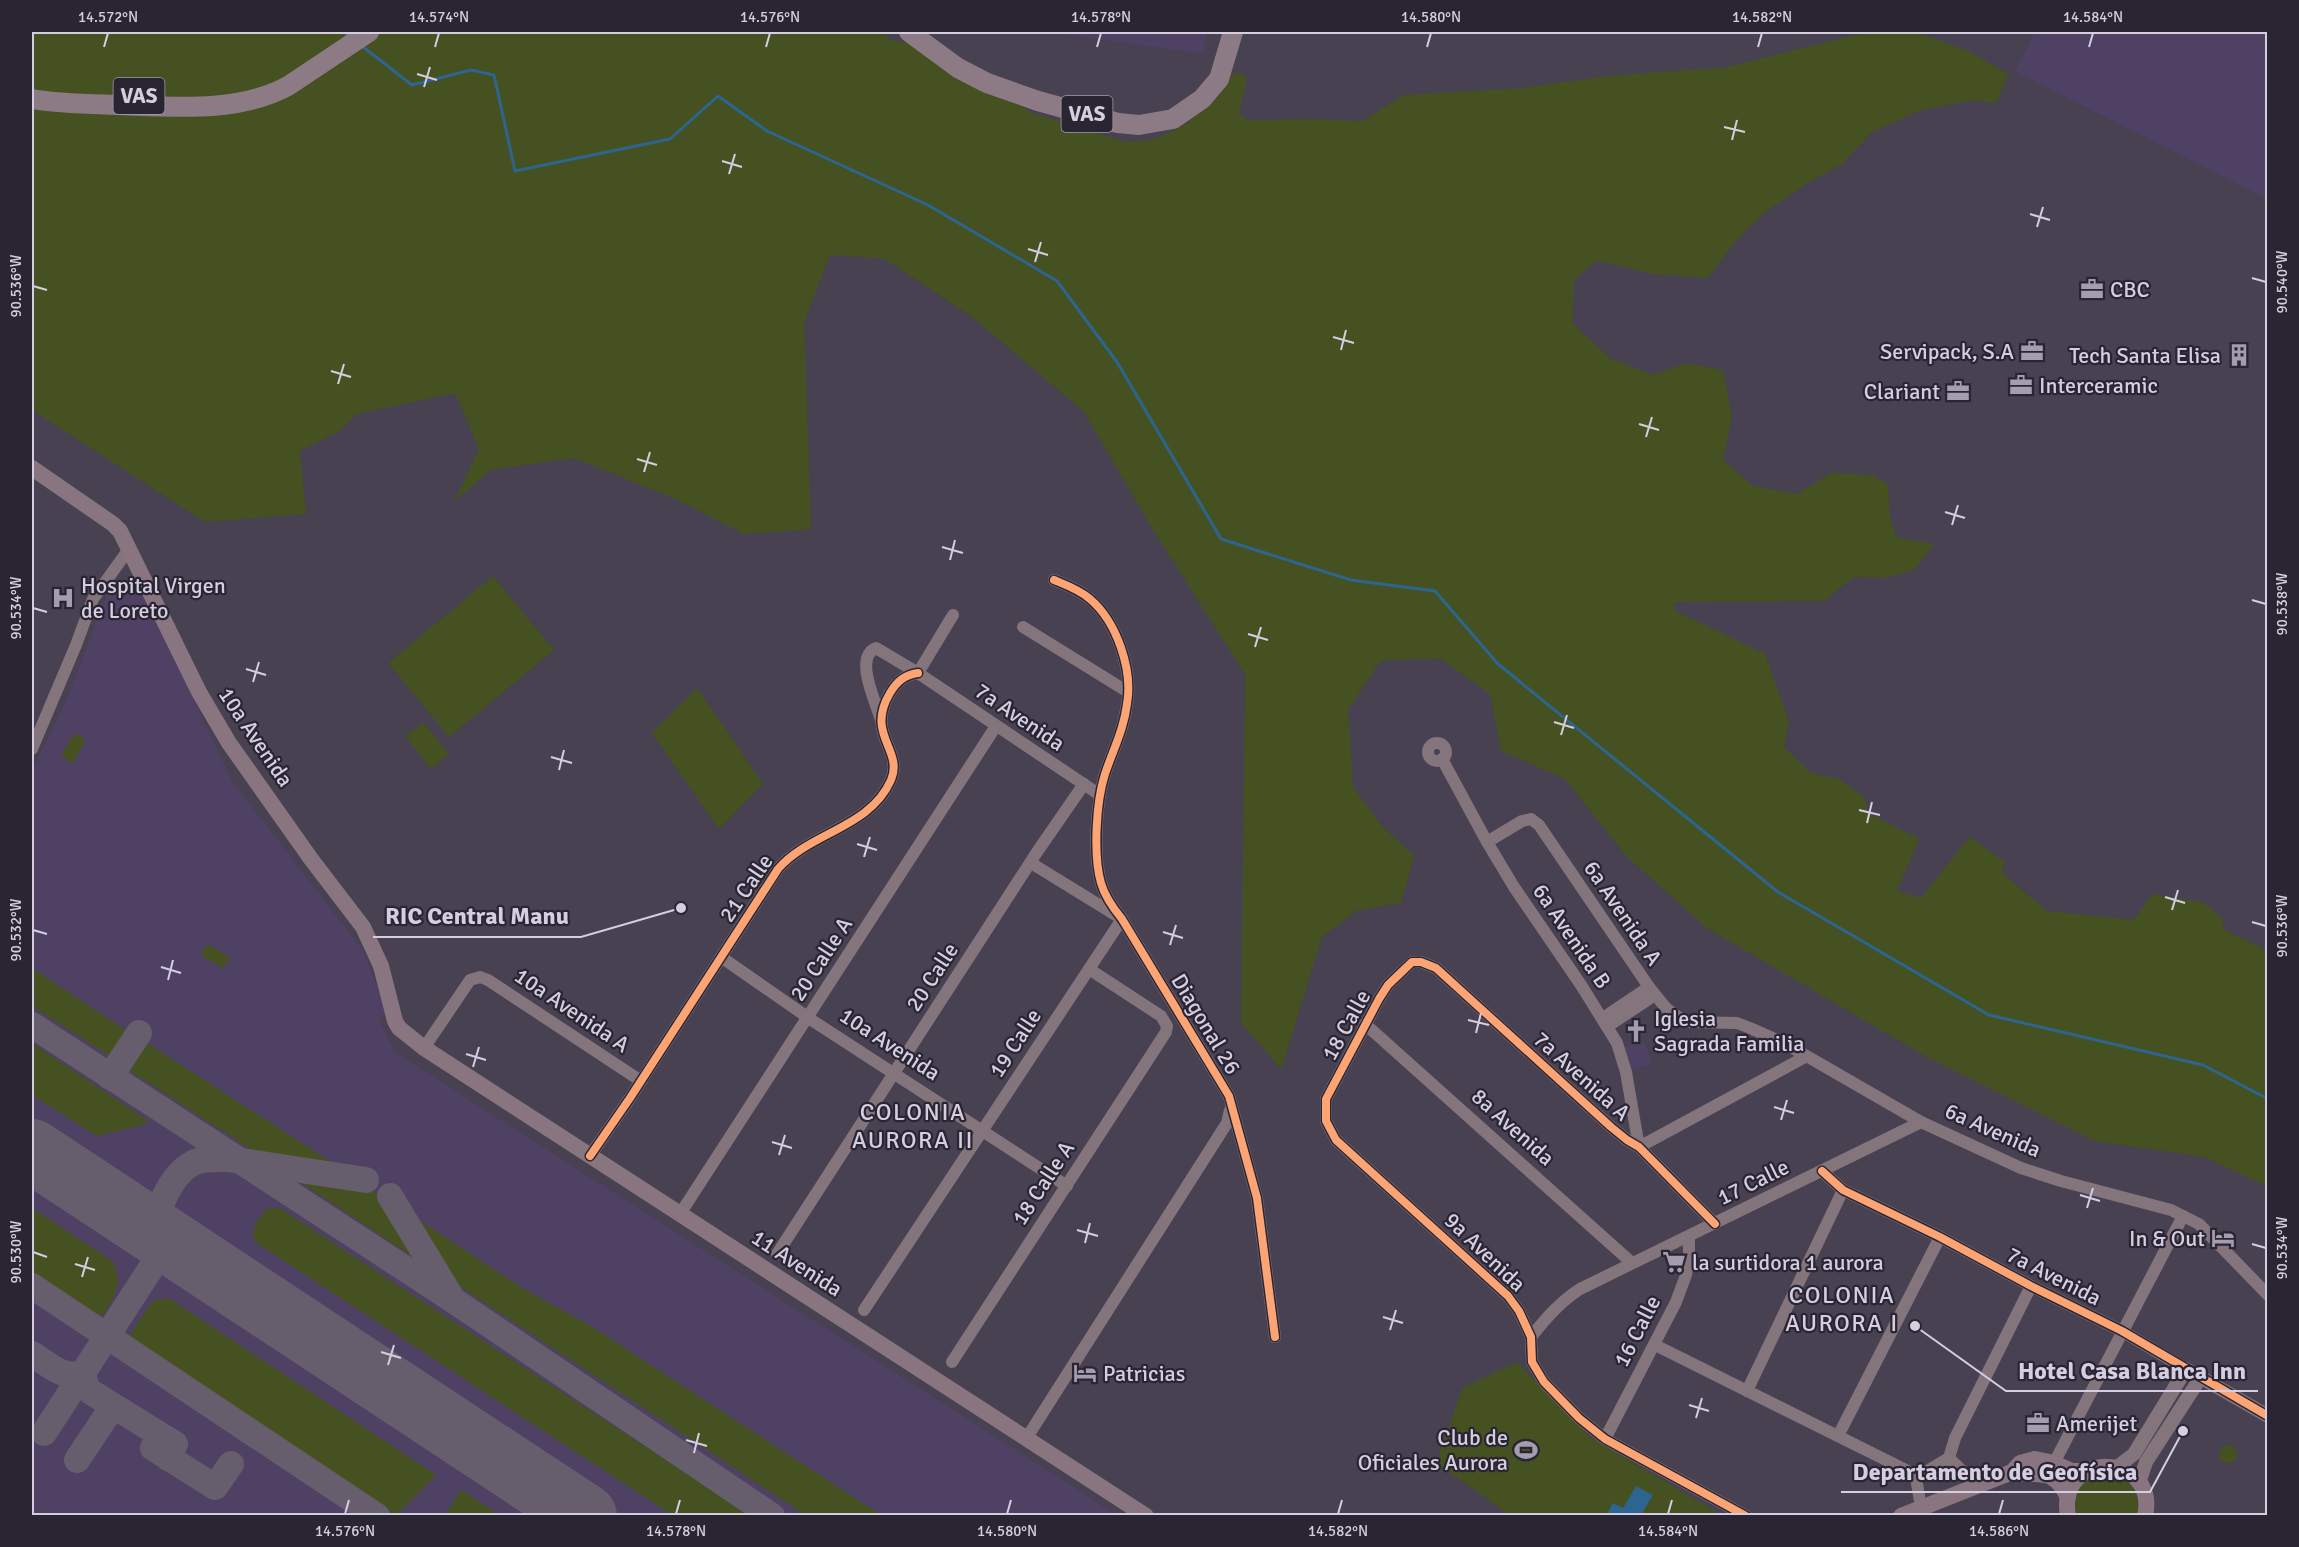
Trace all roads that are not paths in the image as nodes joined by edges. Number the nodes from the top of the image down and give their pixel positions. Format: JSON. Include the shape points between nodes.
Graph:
{"nodes":[{"id":1,"x":349,"y":32,"type":"edge"},
{"id":2,"x":369,"y":32,"type":"edge"},
{"id":3,"x":909,"y":32,"type":"edge"},
{"id":4,"x":1233,"y":32,"type":"edge"},
{"id":5,"x":35,"y":95,"type":"edge"},
{"id":6,"x":32,"y":468,"type":"edge"},
{"id":7,"x":129,"y":549,"type":"junction"},
{"id":8,"x":1054,"y":580,"type":"dead end"},
{"id":9,"x":953,"y":615,"type":"dead end"},
{"id":10,"x":1023,"y":627,"type":"dead end"},
{"id":11,"x":918,"y":673,"type":"junction"},
{"id":12,"x":1128,"y":692,"type":"junction"},
{"id":13,"x":880,"y":717,"type":"junction"},
{"id":14,"x":996,"y":726,"type":"junction"},
{"id":15,"x":32,"y":750,"type":"edge"},
{"id":16,"x":1442,"y":759,"type":"dead end"},
{"id":17,"x":1084,"y":784,"type":"junction"},
{"id":18,"x":1100,"y":795,"type":"junction"},
{"id":19,"x":1486,"y":842,"type":"junction"},
{"id":20,"x":1031,"y":863,"type":"junction"},
{"id":21,"x":1122,"y":919,"type":"junction"},
{"id":22,"x":721,"y":957,"type":"junction"},
{"id":23,"x":1420,"y":962,"type":"joint"},
{"id":24,"x":1089,"y":969,"type":"junction"},
{"id":25,"x":1652,"y":991,"type":"junction"},
{"id":26,"x":808,"y":1017,"type":"junction"},
{"id":27,"x":1605,"y":1022,"type":"junction"},
{"id":28,"x":1690,"y":1022,"type":"joint"},
{"id":29,"x":1365,"y":1024,"type":"junction"},
{"id":30,"x":424,"y":1048,"type":"junction"},
{"id":31,"x":1805,"y":1057,"type":"junction"},
{"id":32,"x":894,"y":1074,"type":"junction"},
{"id":33,"x":641,"y":1081,"type":"junction"},
{"id":34,"x":1231,"y":1106,"type":"junction"},
{"id":35,"x":1326,"y":1121,"type":"joint"},
{"id":36,"x":1921,"y":1122,"type":"junction"},
{"id":37,"x":982,"y":1131,"type":"junction"},
{"id":38,"x":1639,"y":1147,"type":"junction"},
{"id":39,"x":590,"y":1156,"type":"junction"},
{"id":40,"x":1822,"y":1172,"type":"junction"},
{"id":41,"x":1067,"y":1186,"type":"junction"},
{"id":42,"x":1843,"y":1190,"type":"junction"},
{"id":43,"x":680,"y":1214,"type":"junction"},
{"id":44,"x":2183,"y":1216,"type":"junction"},
{"id":45,"x":1715,"y":1224,"type":"junction"},
{"id":46,"x":1689,"y":1236,"type":"junction"},
{"id":47,"x":1940,"y":1237,"type":"junction"},
{"id":48,"x":777,"y":1254,"type":"dead end"},
{"id":49,"x":1632,"y":1263,"type":"junction"},
{"id":50,"x":2031,"y":1286,"type":"junction"},
{"id":51,"x":2268,"y":1295,"type":"edge"},
{"id":52,"x":864,"y":1310,"type":"dead end"},
{"id":53,"x":2122,"y":1331,"type":"junction"},
{"id":54,"x":1529,"y":1333,"type":"junction"},
{"id":55,"x":1275,"y":1337,"type":"dead end"},
{"id":56,"x":1655,"y":1345,"type":"junction"},
{"id":57,"x":952,"y":1362,"type":"dead end"},
{"id":58,"x":2186,"y":1369,"type":"junction"},
{"id":59,"x":2201,"y":1377,"type":"junction"},
{"id":60,"x":1747,"y":1391,"type":"junction"},
{"id":61,"x":2268,"y":1416,"type":"edge"},
{"id":62,"x":1838,"y":1436,"type":"junction"},
{"id":63,"x":1026,"y":1439,"type":"junction"},
{"id":64,"x":1605,"y":1439,"type":"junction"},
{"id":65,"x":1949,"y":1458,"type":"junction"},
{"id":66,"x":2055,"y":1463,"type":"junction"},
{"id":67,"x":2117,"y":1467,"type":"junction"},
{"id":68,"x":2086,"y":1471,"type":"junction"},
{"id":69,"x":2012,"y":1472,"type":"junction"},
{"id":70,"x":1916,"y":1478,"type":"junction"},
{"id":71,"x":2139,"y":1483,"type":"junction"},
{"id":72,"x":1977,"y":1485,"type":"junction"},
{"id":73,"x":2068,"y":1497,"type":"junction"},
{"id":74,"x":1921,"y":1507,"type":"junction"},
{"id":75,"x":2146,"y":1514,"type":"edge"},
{"id":76,"x":1146,"y":1515,"type":"edge"},
{"id":77,"x":1746,"y":1515,"type":"edge"},
{"id":78,"x":1901,"y":1515,"type":"edge"},
{"id":79,"x":2068,"y":1515,"type":"edge"}],
"edges":[{"from":1,"to":5,"type":"highway","number":"VAS","via":[[284,75],[238,90],[177,95]]},
{"from":2,"to":5,"type":"highway","number":"VAS","via":[[277,92],[254,99],[182,107]]},
{"from":3,"to":4,"type":"highway","number":"VAS","via":[[958,68],[987,82],[1038,101],[1139,125],[1173,119],[1202,99],[1219,79]]},
{"from":6,"to":7,"type":"main road","name":"10a Avenida","via":[[113,524]]},
{"from":7,"to":15,"type":"street","via":[[93,599]]},
{"from":7,"to":30,"type":"main road","name":"10a Avenida","via":[[199,692],[229,743],[363,927],[381,966],[395,1021]]},
{"from":8,"to":12,"type":"street","name":"Diagonal 26","via":[[1080,591],[1109,622],[1122,656]]},
{"from":9,"to":11,"type":"street"},
{"from":10,"to":12,"type":"street"},
{"from":11,"to":13,"type":"street","via":[[898,681]]},
{"from":11,"to":13,"type":"street","name":"7a Avenida","via":[[876,648],[871,650],[866,668]]},
{"from":11,"to":14,"type":"street","name":"7a Avenida"},
{"from":12,"to":18,"type":"street","name":"Diagonal 26","via":[[1122,729]]},
{"from":13,"to":22,"type":"street","name":"21 Calle","via":[[894,770],[885,792],[866,812],[785,860]]},
{"from":14,"to":17,"type":"street","name":"7a Avenida"},
{"from":14,"to":26,"type":"street","name":"20 Calle A"},
{"from":16,"to":19,"type":"street","name":"6a Avenida B"},
{"from":17,"to":18,"type":"street","name":"7a Avenida"},
{"from":17,"to":20,"type":"street","name":"20 Calle"},
{"from":18,"to":21,"type":"street","name":"Diagonal 26","via":[[1098,870],[1107,899]]},
{"from":19,"to":25,"type":"street","name":"6a Avenida A","via":[[1521,821],[1531,819],[1539,825]]},
{"from":19,"to":27,"type":"street","name":"6a Avenida B"},
{"from":20,"to":21,"type":"street"},
{"from":20,"to":32,"type":"street","name":"20 Calle"},
{"from":21,"to":24,"type":"street","name":"19 Calle"},
{"from":21,"to":34,"type":"street","name":"Diagonal 26","via":[[1229,1096]]},
{"from":22,"to":26,"type":"street","name":"10a Avenida"},
{"from":22,"to":33,"type":"street","name":"21 Calle"},
{"from":23,"to":29,"type":"street","name":"18 Calle","via":[[1413,962],[1388,985]]},
{"from":23,"to":38,"type":"street","name":"7a Avenida A","via":[[1436,968],[1611,1127]]},
{"from":24,"to":37,"type":"street","name":"19 Calle"},
{"from":24,"to":41,"type":"street","name":"18 Calle A","via":[[1161,1016],[1167,1026]]},
{"from":25,"to":27,"type":"street"},
{"from":25,"to":28,"type":"street","name":"6a Avenida A","via":[[1666,1008]]},
{"from":26,"to":32,"type":"street","name":"10a Avenida"},
{"from":26,"to":43,"type":"street","name":"20 Calle A"},
{"from":27,"to":38,"type":"street","name":"6a Avenida B","via":[[1626,1072]]},
{"from":28,"to":31,"type":"street","name":"6a Avenida","via":[[1737,1023],[1784,1043]]},
{"from":29,"to":35,"type":"street","name":"18 Calle","via":[[1326,1099]]},
{"from":29,"to":49,"type":"street","name":"8a Avenida"},
{"from":30,"to":33,"type":"street","name":"10a Avenida A","via":[[470,980],[480,976]]},
{"from":30,"to":39,"type":"main road","name":"11 Avenida"},
{"from":31,"to":36,"type":"street","name":"6a Avenida"},
{"from":31,"to":38,"type":"street"},
{"from":32,"to":37,"type":"street","name":"10a Avenida"},
{"from":32,"to":48,"type":"street","name":"20 Calle"},
{"from":33,"to":39,"type":"street","name":"21 Calle"},
{"from":34,"to":55,"type":"street","name":"Diagonal 26","via":[[1257,1198]]},
{"from":34,"to":63,"type":"street","via":[[1227,1124]]},
{"from":35,"to":54,"type":"street","name":"9a Avenida","via":[[1336,1140],[1508,1296]]},
{"from":36,"to":40,"type":"street","name":"17 Calle"},
{"from":36,"to":44,"type":"street","name":"6a Avenida","via":[[2021,1168]]},
{"from":37,"to":41,"type":"street","name":"10a Avenida"},
{"from":37,"to":52,"type":"street","name":"19 Calle"},
{"from":38,"to":45,"type":"street","name":"7a Avenida A"},
{"from":39,"to":43,"type":"main road","name":"11 Avenida"},
{"from":40,"to":42,"type":"street","name":"7a Avenida"},
{"from":40,"to":45,"type":"street","name":"17 Calle"},
{"from":41,"to":57,"type":"street","name":"18 Calle A"},
{"from":42,"to":47,"type":"street","name":"7a Avenida"},
{"from":42,"to":60,"type":"street"},
{"from":43,"to":63,"type":"main road","name":"11 Avenida"},
{"from":44,"to":51,"type":"street","name":"6a Avenida","via":[[2199,1224]]},
{"from":44,"to":53,"type":"street"},
{"from":45,"to":46,"type":"street","name":"17 Calle"},
{"from":46,"to":49,"type":"street","name":"17 Calle"},
{"from":46,"to":56,"type":"street","name":"16 Calle","via":[[1686,1275]]},
{"from":47,"to":50,"type":"street","name":"7a Avenida"},
{"from":47,"to":62,"type":"street"},
{"from":49,"to":54,"type":"street","name":"17 Calle","via":[[1566,1298]]},
{"from":50,"to":53,"type":"street","name":"7a Avenida"},
{"from":50,"to":65,"type":"street","via":[[1955,1438]]},
{"from":53,"to":58,"type":"street","name":"7a Avenida"},
{"from":53,"to":66,"type":"street"},
{"from":54,"to":64,"type":"street","name":"9a Avenida","via":[[1532,1362],[1544,1382]]},
{"from":56,"to":60,"type":"street"},
{"from":56,"to":64,"type":"street","name":"16 Calle"},
{"from":58,"to":59,"type":"street","name":"7a Avenida"},
{"from":58,"to":67,"type":"street","via":[[2134,1454]]},
{"from":59,"to":61,"type":"street","name":"7a Avenida"},
{"from":59,"to":71,"type":"street","via":[[2146,1462]]},
{"from":60,"to":62,"type":"street"},
{"from":62,"to":70,"type":"street"},
{"from":63,"to":76,"type":"main road","name":"11 Avenida"},
{"from":64,"to":77,"type":"street","name":"9a Avenida"},
{"from":65,"to":70,"type":"street"},
{"from":65,"to":72,"type":"street"},
{"from":66,"to":68,"type":"main road","via":[[2072,1471]]},
{"from":66,"to":69,"type":"main road","via":[[2036,1459],[2020,1463]]},
{"from":67,"to":68,"type":"main road"},
{"from":67,"to":71,"type":"main road"},
{"from":68,"to":73,"type":"main road"},
{"from":69,"to":72,"type":"main road"},
{"from":69,"to":73,"type":"main road","via":[[2048,1476],[2061,1485]]},
{"from":70,"to":74,"type":"street"},
{"from":71,"to":75,"type":"main road"},
{"from":72,"to":74,"type":"main road"},
{"from":73,"to":79,"type":"main road"},
{"from":74,"to":78,"type":"main road"}]}
